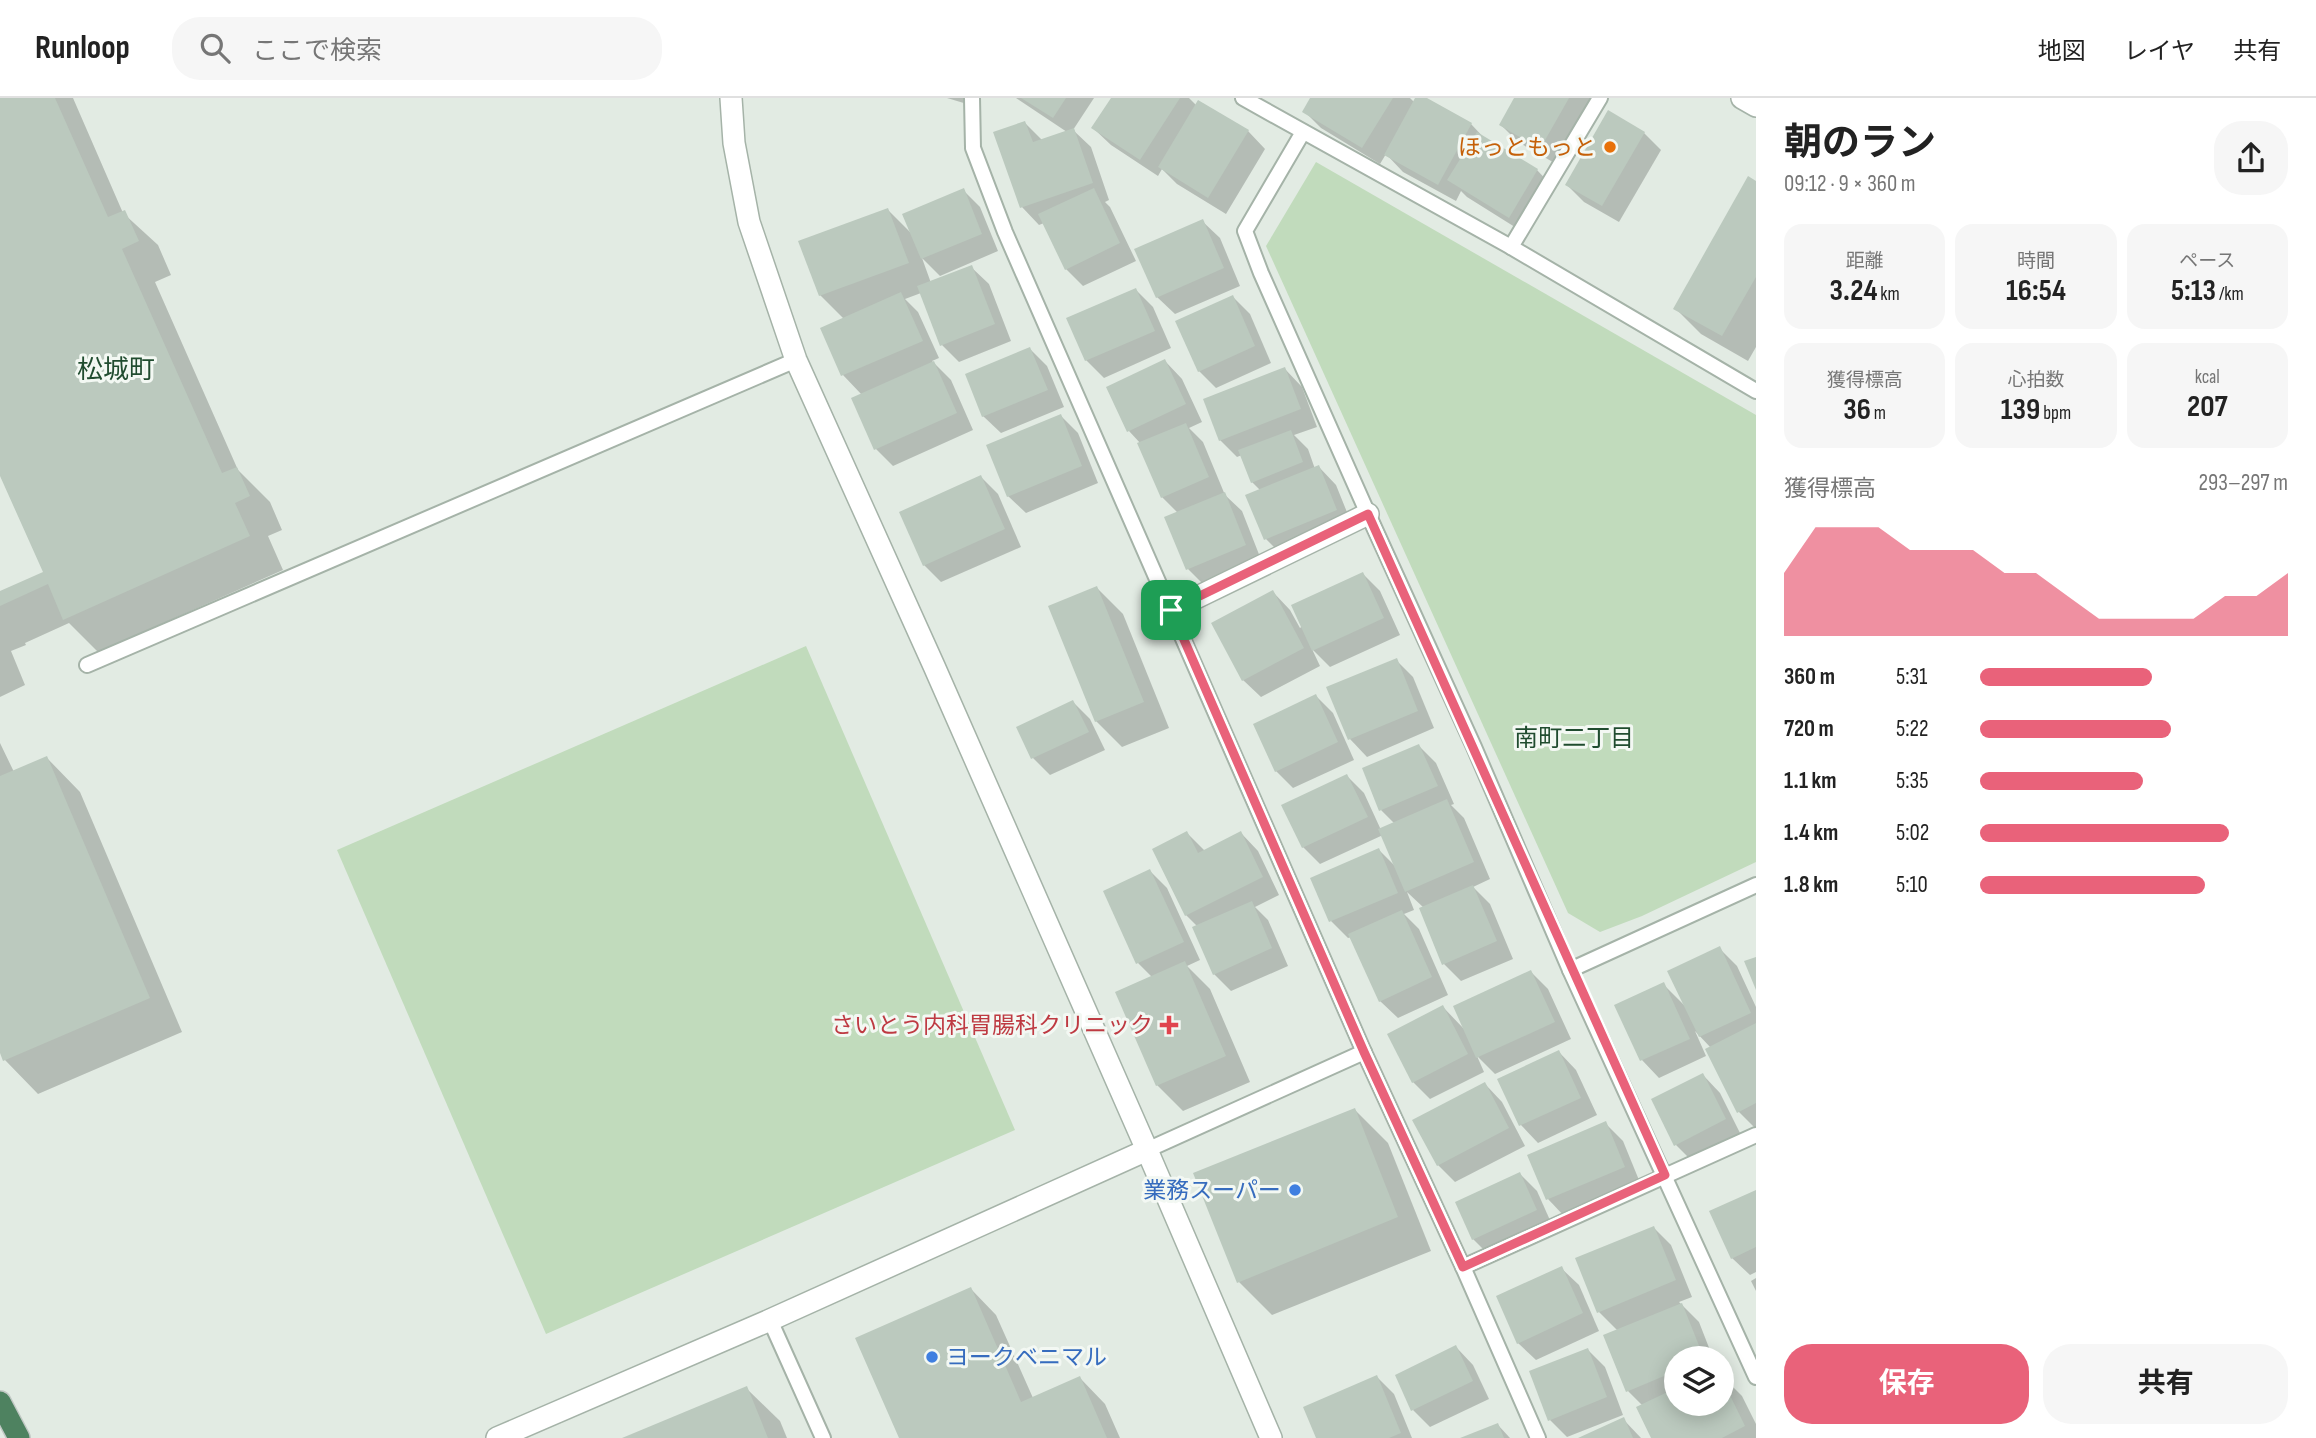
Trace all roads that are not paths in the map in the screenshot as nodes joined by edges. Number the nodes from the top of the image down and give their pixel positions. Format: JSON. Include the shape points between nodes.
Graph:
{"nodes":[{"id":1,"x":731,"y":98,"type":"edge"},
{"id":2,"x":972,"y":98,"type":"edge"},
{"id":3,"x":1243,"y":98,"type":"edge"},
{"id":4,"x":1600,"y":98,"type":"edge"},
{"id":5,"x":1742,"y":98,"type":"edge"},
{"id":6,"x":1756,"y":106,"type":"edge"},
{"id":7,"x":1303,"y":132,"type":"junction"},
{"id":8,"x":1511,"y":247,"type":"junction"},
{"id":9,"x":796,"y":360,"type":"junction"},
{"id":10,"x":1756,"y":391,"type":"edge"},
{"id":11,"x":1368,"y":514,"type":"junction"},
{"id":12,"x":1171,"y":610,"type":"junction"},
{"id":13,"x":87,"y":665,"type":"dead end"},
{"id":14,"x":1756,"y":884,"type":"edge"},
{"id":15,"x":1570,"y":970,"type":"junction"},
{"id":16,"x":1364,"y":1052,"type":"junction"},
{"id":17,"x":1756,"y":1135,"type":"edge"},
{"id":18,"x":1147,"y":1150,"type":"junction"},
{"id":19,"x":1665,"y":1175,"type":"junction"},
{"id":20,"x":1463,"y":1267,"type":"junction"},
{"id":21,"x":770,"y":1320,"type":"junction"},
{"id":22,"x":1754,"y":1367,"type":"edge"},
{"id":23,"x":0,"y":1402,"type":"edge"},
{"id":24,"x":19,"y":1438,"type":"edge"},
{"id":25,"x":497,"y":1438,"type":"edge"},
{"id":26,"x":822,"y":1438,"type":"edge"},
{"id":27,"x":1270,"y":1438,"type":"edge"},
{"id":28,"x":1538,"y":1438,"type":"edge"}],
"edges":[{"from":1,"to":9,"type":"street","via":[[749,222]]},
{"from":2,"to":12,"type":"lane","via":[[973,148],[1004,232]]},
{"from":3,"to":7,"type":"lane"},
{"from":4,"to":8,"type":"lane"},
{"from":5,"to":6,"type":"street"},
{"from":7,"to":8,"type":"lane"},
{"from":7,"to":11,"type":"lane","via":[[1245,231]]},
{"from":8,"to":10,"type":"lane"},
{"from":9,"to":13,"type":"lane"},
{"from":9,"to":18,"type":"street"},
{"from":11,"to":12,"type":"street"},
{"from":11,"to":15,"type":"lane"},
{"from":12,"to":16,"type":"lane"},
{"from":14,"to":15,"type":"lane"},
{"from":15,"to":19,"type":"lane"},
{"from":16,"to":18,"type":"lane"},
{"from":16,"to":20,"type":"lane"},
{"from":17,"to":19,"type":"lane"},
{"from":18,"to":21,"type":"street"},
{"from":18,"to":27,"type":"street"},
{"from":19,"to":20,"type":"lane"},
{"from":19,"to":22,"type":"lane"},
{"from":20,"to":28,"type":"lane"},
{"from":21,"to":25,"type":"street"},
{"from":21,"to":26,"type":"lane"},
{"from":23,"to":24,"type":"highway"}]}
